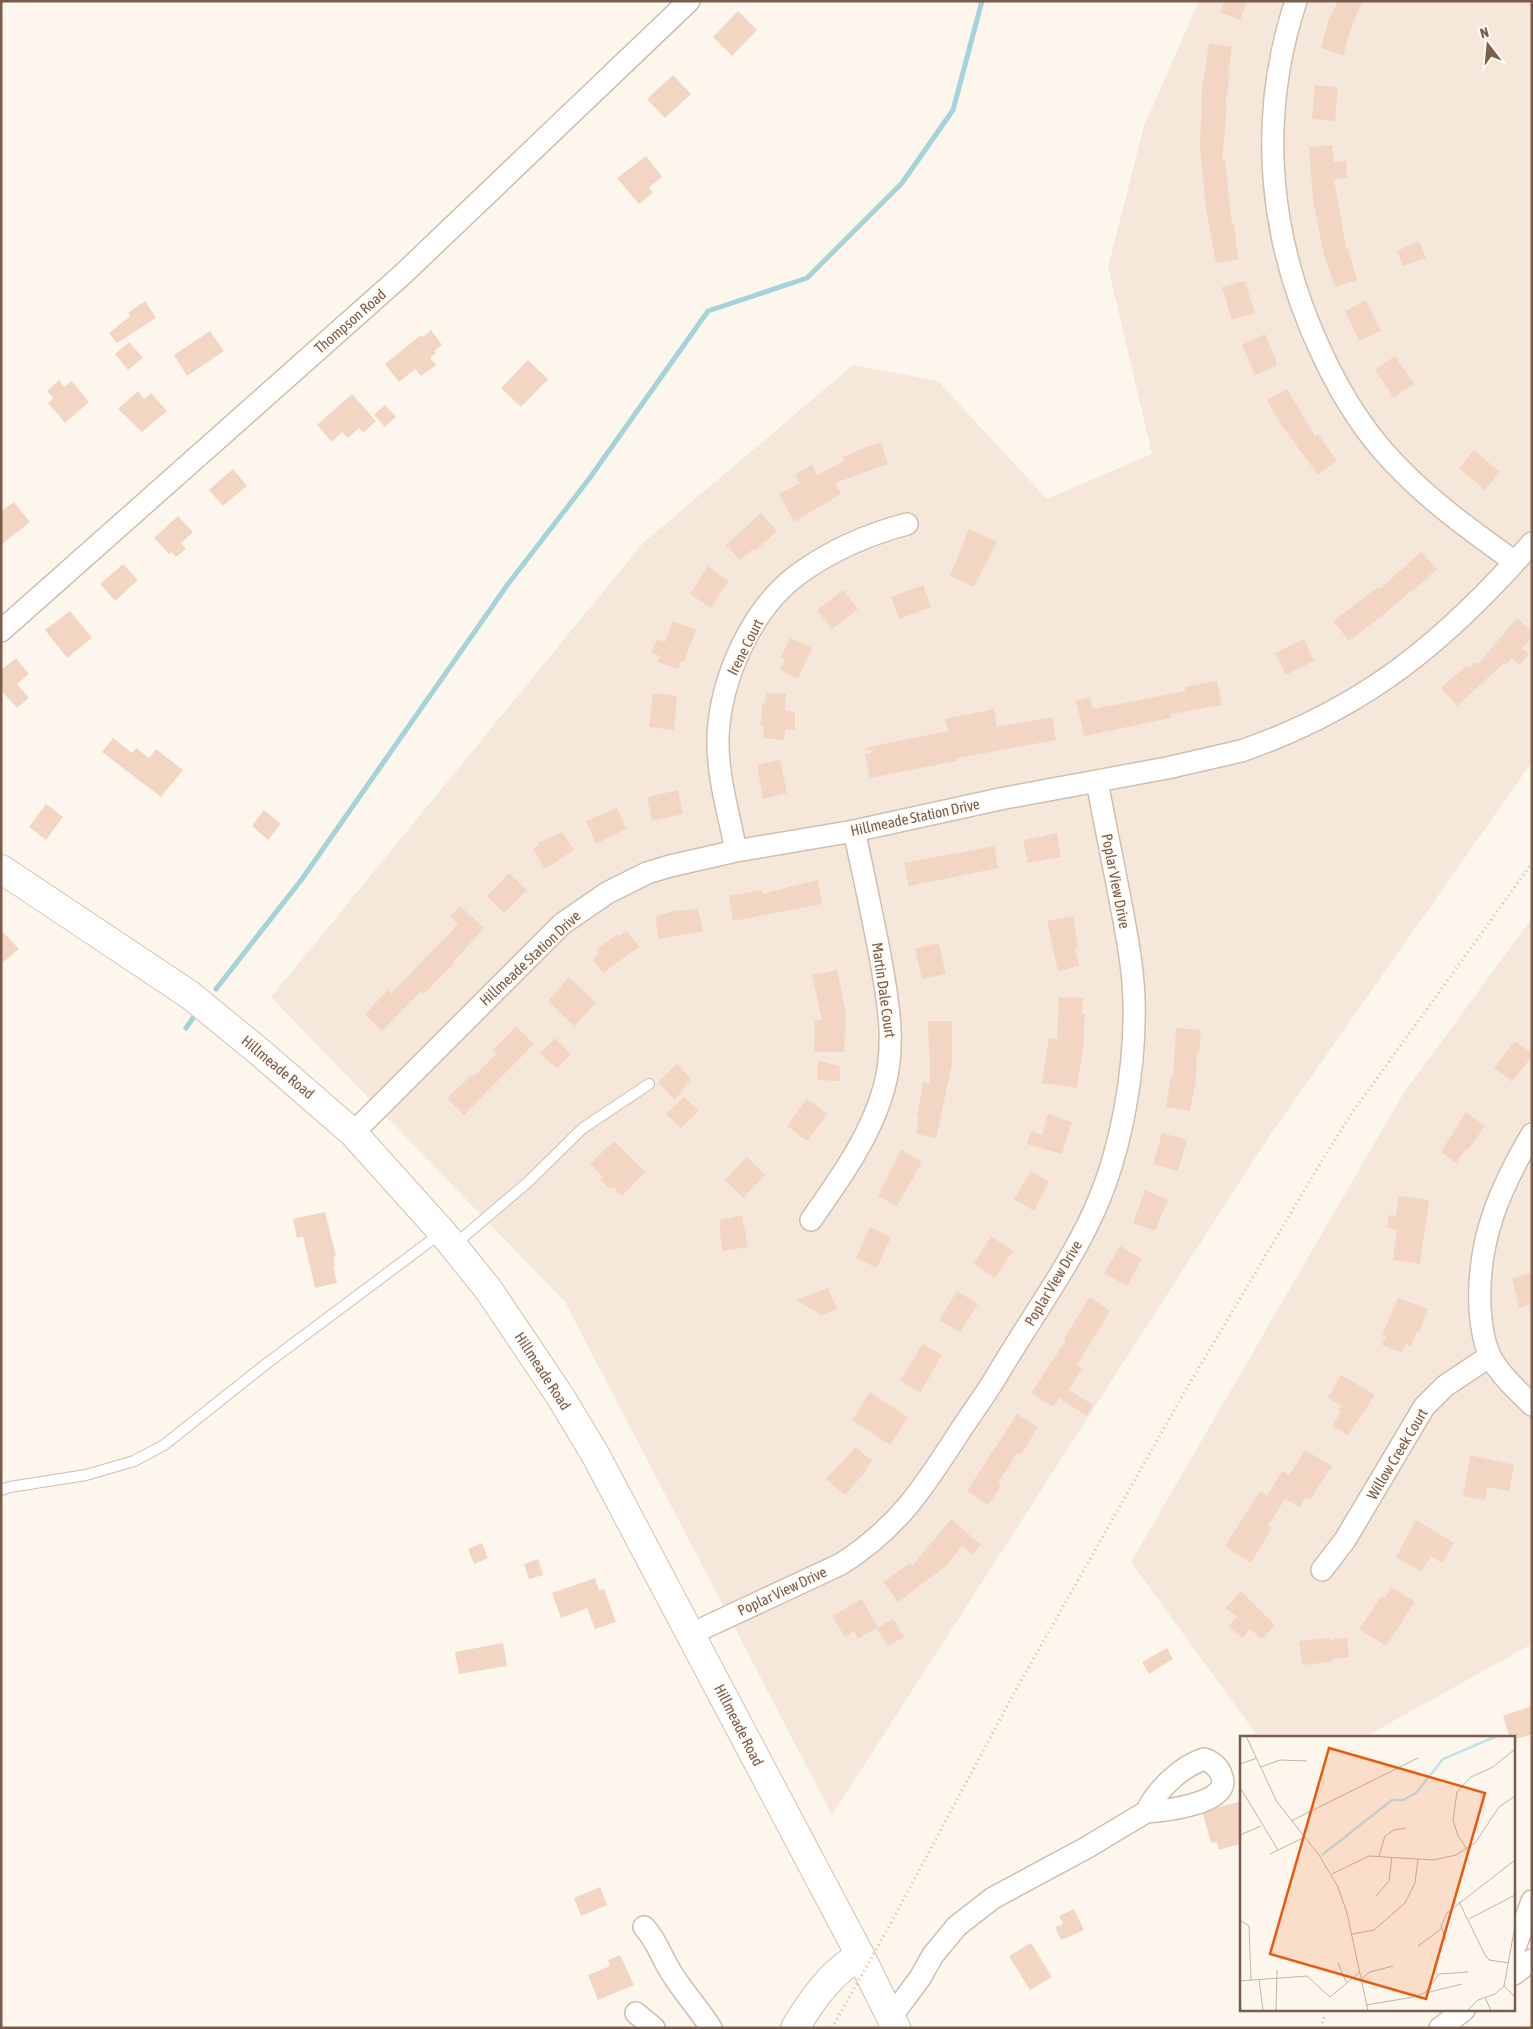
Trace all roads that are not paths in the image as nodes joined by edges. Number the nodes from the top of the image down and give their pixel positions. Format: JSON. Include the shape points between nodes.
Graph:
{"nodes":[{"id":1,"x":689,"y":1,"type":"edge"},
{"id":2,"x":1296,"y":1,"type":"edge"},
{"id":3,"x":907,"y":524,"type":"dead end"},
{"id":4,"x":1532,"y":543,"type":"edge"},
{"id":5,"x":1515,"y":562,"type":"junction"},
{"id":6,"x":1,"y":630,"type":"edge"},
{"id":7,"x":1097,"y":782,"type":"junction"},
{"id":8,"x":854,"y":831,"type":"junction"},
{"id":9,"x":736,"y":851,"type":"junction"},
{"id":10,"x":4,"y":876,"type":"edge"},
{"id":11,"x":650,"y":1084,"type":"dead end"},
{"id":12,"x":353,"y":1133,"type":"junction"},
{"id":13,"x":1532,"y":1134,"type":"edge"},
{"id":14,"x":811,"y":1220,"type":"dead end"},
{"id":15,"x":448,"y":1239,"type":"junction"},
{"id":16,"x":1490,"y":1356,"type":"junction"},
{"id":17,"x":1532,"y":1406,"type":"edge"},
{"id":18,"x":1,"y":1490,"type":"edge"},
{"id":19,"x":1322,"y":1570,"type":"dead end"},
{"id":20,"x":691,"y":1634,"type":"junction"},
{"id":21,"x":1146,"y":1812,"type":"dead end"},
{"id":22,"x":1532,"y":1901,"type":"edge"},
{"id":23,"x":644,"y":1927,"type":"dead end"},
{"id":24,"x":1516,"y":1945,"type":"edge"},
{"id":25,"x":860,"y":1955,"type":"junction"},
{"id":26,"x":1532,"y":1960,"type":"edge"},
{"id":27,"x":1516,"y":1972,"type":"edge"},
{"id":28,"x":1461,"y":2012,"type":"edge"},
{"id":29,"x":636,"y":2013,"type":"dead end"},
{"id":30,"x":894,"y":2022,"type":"edge"},
{"id":31,"x":654,"y":2028,"type":"edge"},
{"id":32,"x":711,"y":2028,"type":"edge"},
{"id":33,"x":795,"y":2028,"type":"edge"},
{"id":34,"x":1440,"y":2028,"type":"edge"}],
"edges":[{"from":1,"to":6,"type":"street","name":"Thompson Road","via":[[402,275]]},
{"from":2,"to":5,"type":"street","via":[[1279,70],[1273,131],[1278,223],[1300,305],[1340,392],[1394,464],[1436,503]]},
{"from":3,"to":9,"type":"street","name":"Irene Court","via":[[851,543],[800,573],[770,602],[735,660],[726,687],[718,749]]},
{"from":4,"to":5,"type":"street","name":"Hillmeade Station Drive"},
{"from":5,"to":7,"type":"street","name":"Hillmeade Station Drive","via":[[1432,644],[1384,681],[1326,715],[1240,751]]},
{"from":7,"to":8,"type":"street","name":"Hillmeade Station Drive"},
{"from":7,"to":20,"type":"street","name":"Poplar View Drive","via":[[1126,934],[1134,998],[1132,1059],[1116,1154],[1095,1209],[1054,1286],[985,1395],[928,1480],[884,1533],[841,1564]]},
{"from":8,"to":9,"type":"street","name":"Hillmeade Station Drive"},
{"from":8,"to":14,"type":"street","name":"Martin Dale Court","via":[[889,1005],[891,1056],[878,1106],[846,1168]]},
{"from":9,"to":12,"type":"street","name":"Hillmeade Station Drive","via":[[647,873],[591,903],[562,924]]},
{"from":10,"to":12,"type":"street","name":"Hillmeade Road","via":[[190,995]]},
{"from":11,"to":15,"type":"lane","via":[[583,1128],[528,1182]]},
{"from":12,"to":15,"type":"street","name":"Hillmeade Road"},
{"from":13,"to":16,"type":"street","via":[[1503,1188],[1486,1234],[1480,1300],[1482,1328]]},
{"from":15,"to":18,"type":"lane","via":[[266,1364],[164,1445],[134,1461],[86,1475]]},
{"from":15,"to":20,"type":"street","name":"Hillmeade Road","via":[[499,1305],[560,1396],[600,1462]]},
{"from":16,"to":17,"type":"street"},
{"from":16,"to":19,"type":"street","name":"Willow Creek Court","via":[[1445,1386],[1424,1407],[1345,1540]]},
{"from":20,"to":25,"type":"street","name":"Hillmeade Road"},
{"from":21,"to":30,"type":"street","via":[[993,1898],[958,1926],[933,1955]]},
{"from":22,"to":24,"type":"street"},
{"from":23,"to":32,"type":"street"},
{"from":25,"to":30,"type":"street","name":"Hillmeade Road"},
{"from":25,"to":33,"type":"street","via":[[828,1981]]},
{"from":26,"to":27,"type":"street"},
{"from":28,"to":34,"type":"street"},
{"from":29,"to":31,"type":"street"}]}
